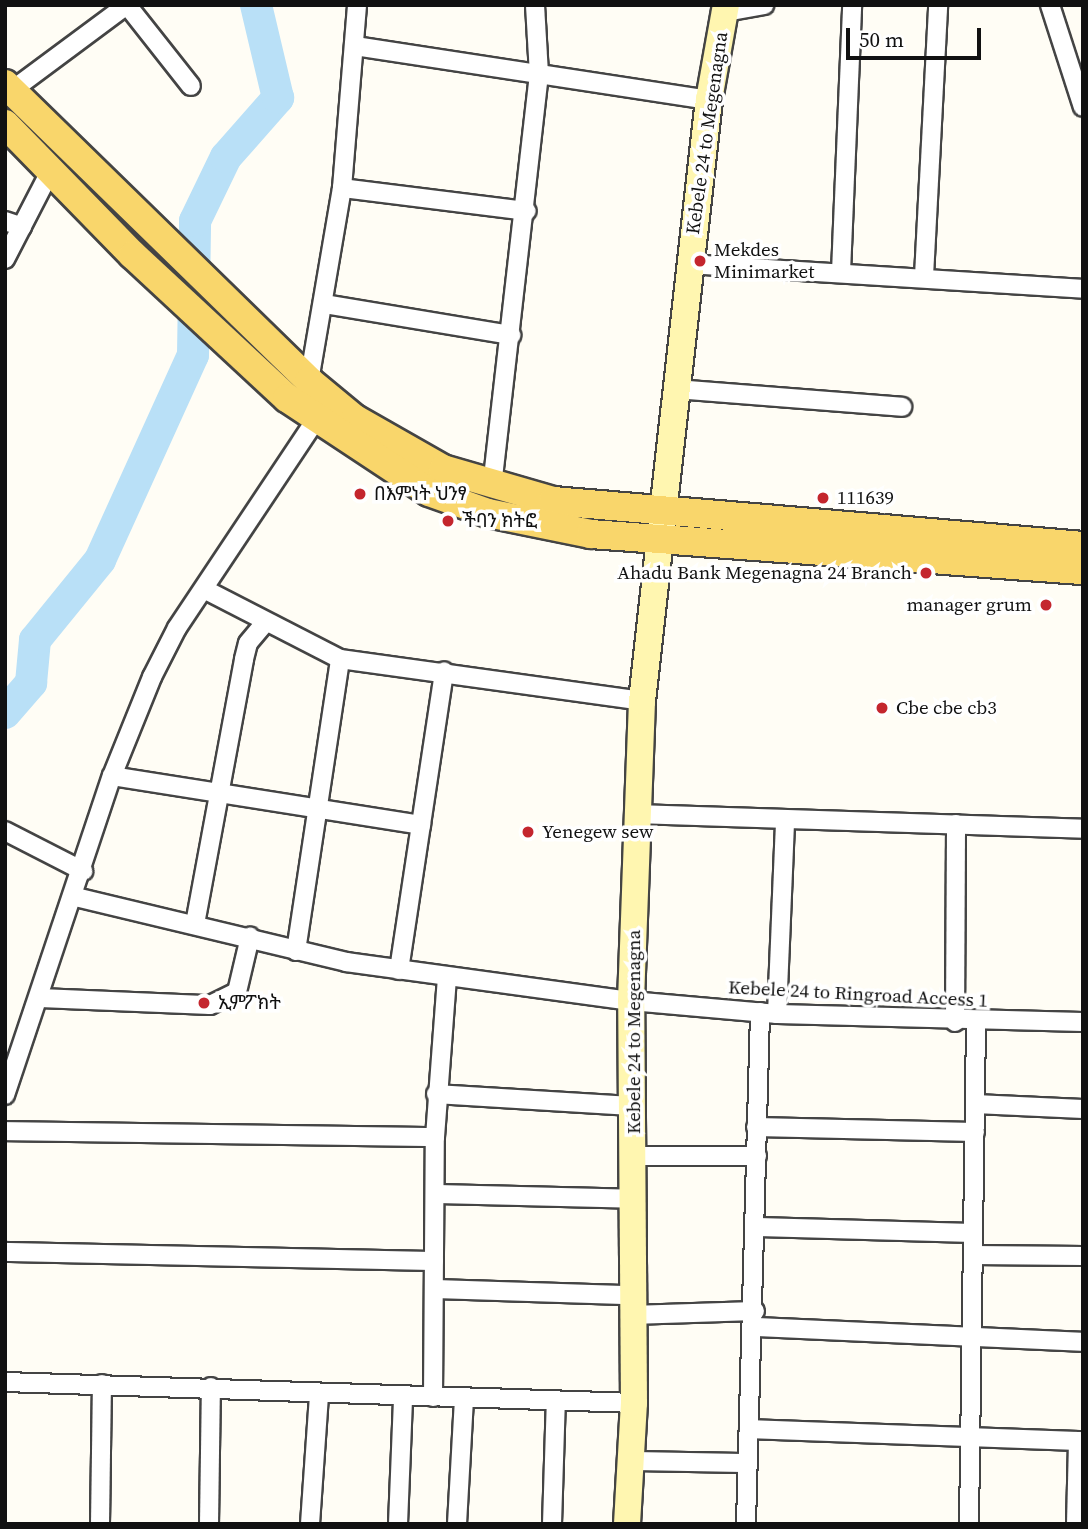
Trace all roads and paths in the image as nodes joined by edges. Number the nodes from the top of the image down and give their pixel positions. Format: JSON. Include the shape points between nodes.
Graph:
{"nodes":[{"id":1,"x":357,"y":5,"type":"edge"},
{"id":2,"x":536,"y":5,"type":"edge"},
{"id":3,"x":764,"y":5,"type":"edge"},
{"id":4,"x":852,"y":5,"type":"edge"},
{"id":5,"x":938,"y":5,"type":"edge"},
{"id":6,"x":1050,"y":5,"type":"edge"},
{"id":7,"x":725,"y":8,"type":"edge"},
{"id":8,"x":355,"y":46,"type":"junction"},
{"id":9,"x":539,"y":74,"type":"junction"},
{"id":10,"x":191,"y":86,"type":"dead end"},
{"id":11,"x":8,"y":88,"type":"edge"},
{"id":12,"x":709,"y":100,"type":"junction"},
{"id":13,"x":1083,"y":107,"type":"edge"},
{"id":14,"x":5,"y":124,"type":"edge"},
{"id":15,"x":50,"y":172,"type":"junction"},
{"id":16,"x":342,"y":188,"type":"junction"},
{"id":17,"x":527,"y":211,"type":"junction"},
{"id":18,"x":14,"y":224,"type":"edge"},
{"id":19,"x":5,"y":259,"type":"edge"},
{"id":20,"x":181,"y":259,"type":"junction"},
{"id":21,"x":689,"y":264,"type":"junction"},
{"id":22,"x":841,"y":272,"type":"junction"},
{"id":23,"x":924,"y":276,"type":"junction"},
{"id":24,"x":160,"y":281,"type":"junction"},
{"id":25,"x":1083,"y":289,"type":"edge"},
{"id":26,"x":326,"y":303,"type":"junction"},
{"id":27,"x":512,"y":335,"type":"junction"},
{"id":28,"x":309,"y":381,"type":"junction"},
{"id":29,"x":675,"y":389,"type":"junction"},
{"id":30,"x":902,"y":407,"type":"dead end"},
{"id":31,"x":315,"y":421,"type":"junction"},
{"id":32,"x":492,"y":486,"type":"junction"},
{"id":33,"x":660,"y":511,"type":"junction"},
{"id":34,"x":659,"y":541,"type":"junction"},
{"id":35,"x":1083,"y":546,"type":"edge"},
{"id":36,"x":1083,"y":570,"type":"edge"},
{"id":37,"x":206,"y":590,"type":"junction"},
{"id":38,"x":264,"y":624,"type":"junction"},
{"id":39,"x":340,"y":659,"type":"junction"},
{"id":40,"x":444,"y":671,"type":"junction"},
{"id":41,"x":642,"y":701,"type":"junction"},
{"id":42,"x":112,"y":776,"type":"junction"},
{"id":43,"x":215,"y":792,"type":"junction"},
{"id":44,"x":318,"y":807,"type":"junction"},
{"id":45,"x":637,"y":814,"type":"junction"},
{"id":46,"x":785,"y":820,"type":"junction"},
{"id":47,"x":956,"y":824,"type":"junction"},
{"id":48,"x":421,"y":825,"type":"junction"},
{"id":49,"x":1083,"y":829,"type":"edge"},
{"id":50,"x":5,"y":831,"type":"edge"},
{"id":51,"x":83,"y":871,"type":"junction"},
{"id":52,"x":76,"y":897,"type":"junction"},
{"id":53,"x":195,"y":924,"type":"junction"},
{"id":54,"x":250,"y":937,"type":"junction"},
{"id":55,"x":296,"y":951,"type":"junction"},
{"id":56,"x":399,"y":970,"type":"junction"},
{"id":57,"x":446,"y":977,"type":"junction"},
{"id":58,"x":40,"y":998,"type":"junction"},
{"id":59,"x":631,"y":1001,"type":"junction"},
{"id":60,"x":769,"y":1013,"type":"junction"},
{"id":61,"x":954,"y":1022,"type":"junction"},
{"id":62,"x":976,"y":1022,"type":"junction"},
{"id":63,"x":1083,"y":1022,"type":"edge"},
{"id":64,"x":436,"y":1094,"type":"junction"},
{"id":65,"x":5,"y":1095,"type":"edge"},
{"id":66,"x":975,"y":1104,"type":"junction"},
{"id":67,"x":635,"y":1105,"type":"junction"},
{"id":68,"x":1083,"y":1110,"type":"edge"},
{"id":69,"x":756,"y":1127,"type":"junction"},
{"id":70,"x":5,"y":1130,"type":"edge"},
{"id":71,"x":975,"y":1132,"type":"junction"},
{"id":72,"x":435,"y":1137,"type":"junction"},
{"id":73,"x":634,"y":1156,"type":"junction"},
{"id":74,"x":757,"y":1156,"type":"junction"},
{"id":75,"x":436,"y":1194,"type":"junction"},
{"id":76,"x":634,"y":1199,"type":"junction"},
{"id":77,"x":758,"y":1227,"type":"junction"},
{"id":78,"x":973,"y":1233,"type":"junction"},
{"id":79,"x":5,"y":1252,"type":"edge"},
{"id":80,"x":973,"y":1255,"type":"junction"},
{"id":81,"x":1083,"y":1256,"type":"edge"},
{"id":82,"x":435,"y":1261,"type":"junction"},
{"id":83,"x":435,"y":1289,"type":"junction"},
{"id":84,"x":631,"y":1305,"type":"junction"},
{"id":85,"x":755,"y":1319,"type":"junction"},
{"id":86,"x":973,"y":1334,"type":"junction"},
{"id":87,"x":1083,"y":1342,"type":"edge"},
{"id":88,"x":5,"y":1382,"type":"edge"},
{"id":89,"x":102,"y":1384,"type":"junction"},
{"id":90,"x":211,"y":1387,"type":"junction"},
{"id":91,"x":319,"y":1396,"type":"junction"},
{"id":92,"x":403,"y":1397,"type":"junction"},
{"id":93,"x":433,"y":1397,"type":"junction"},
{"id":94,"x":464,"y":1398,"type":"junction"},
{"id":95,"x":556,"y":1400,"type":"junction"},
{"id":96,"x":634,"y":1403,"type":"junction"},
{"id":97,"x":749,"y":1429,"type":"junction"},
{"id":98,"x":974,"y":1441,"type":"junction"},
{"id":99,"x":1080,"y":1441,"type":"edge"},
{"id":100,"x":630,"y":1461,"type":"junction"},
{"id":101,"x":747,"y":1463,"type":"junction"},
{"id":102,"x":100,"y":1524,"type":"edge"},
{"id":103,"x":209,"y":1524,"type":"edge"},
{"id":104,"x":310,"y":1524,"type":"edge"},
{"id":105,"x":398,"y":1524,"type":"edge"},
{"id":106,"x":457,"y":1524,"type":"edge"},
{"id":107,"x":552,"y":1524,"type":"edge"},
{"id":108,"x":627,"y":1524,"type":"edge"},
{"id":109,"x":746,"y":1524,"type":"edge"},
{"id":110,"x":968,"y":1524,"type":"edge"},
{"id":111,"x":1076,"y":1524,"type":"edge"}],
"edges":[{"from":1,"to":8,"type":"street"},
{"from":2,"to":9,"type":"street"},
{"from":3,"to":7,"type":"street"},
{"from":4,"to":22,"type":"street"},
{"from":5,"to":23,"type":"street"},
{"from":6,"to":13,"type":"street"},
{"from":7,"to":12,"type":"main road","name":"Kebele 24 to Megenagna"},
{"from":8,"to":9,"type":"street"},
{"from":8,"to":16,"type":"street"},
{"from":9,"to":12,"type":"street"},
{"from":9,"to":17,"type":"street"},
{"from":10,"to":11,"type":"street","via":[[127,5]]},
{"from":11,"to":20,"type":"main road"},
{"from":12,"to":21,"type":"main road","name":"Kebele 24 to Megenagna"},
{"from":14,"to":15,"type":"main road"},
{"from":15,"to":18,"type":"street"},
{"from":15,"to":24,"type":"main road"},
{"from":16,"to":17,"type":"street"},
{"from":16,"to":26,"type":"street"},
{"from":17,"to":27,"type":"street"},
{"from":18,"to":19,"type":"street"},
{"from":20,"to":24,"type":"main road"},
{"from":20,"to":28,"type":"main road"},
{"from":21,"to":22,"type":"street"},
{"from":21,"to":29,"type":"main road","name":"Kebele 24 to Megenagna"},
{"from":22,"to":23,"type":"street"},
{"from":23,"to":25,"type":"street"},
{"from":24,"to":31,"type":"main road"},
{"from":26,"to":27,"type":"street"},
{"from":26,"to":28,"type":"street"},
{"from":27,"to":32,"type":"street"},
{"from":28,"to":32,"type":"main road","via":[[402,450]]},
{"from":29,"to":30,"type":"street"},
{"from":29,"to":33,"type":"main road","name":"Kebele 24 to Megenagna"},
{"from":31,"to":34,"type":"main road","via":[[429,492],[488,513]]},
{"from":31,"to":37,"type":"street"},
{"from":32,"to":33,"type":"main road","via":[[553,501]]},
{"from":33,"to":34,"type":"main road","name":"Kebele 24 to Megenagna"},
{"from":33,"to":35,"type":"main road"},
{"from":34,"to":36,"type":"main road"},
{"from":34,"to":41,"type":"main road","name":"Kebele 24 to Megenagna"},
{"from":37,"to":38,"type":"street"},
{"from":37,"to":42,"type":"street","via":[[167,644]]},
{"from":38,"to":39,"type":"street"},
{"from":38,"to":43,"type":"street","via":[[248,643]]},
{"from":39,"to":40,"type":"street"},
{"from":39,"to":44,"type":"street"},
{"from":40,"to":41,"type":"street"},
{"from":40,"to":48,"type":"street"},
{"from":41,"to":45,"type":"main road","name":"Kebele 24 to Megenagna"},
{"from":42,"to":43,"type":"street"},
{"from":42,"to":51,"type":"street"},
{"from":43,"to":44,"type":"street"},
{"from":43,"to":53,"type":"street"},
{"from":44,"to":48,"type":"street"},
{"from":44,"to":55,"type":"street"},
{"from":45,"to":46,"type":"street"},
{"from":45,"to":59,"type":"main road","name":"Kebele 24 to Megenagna"},
{"from":46,"to":47,"type":"street"},
{"from":46,"to":60,"type":"street"},
{"from":47,"to":49,"type":"street"},
{"from":47,"to":61,"type":"street"},
{"from":48,"to":56,"type":"street"},
{"from":50,"to":51,"type":"street"},
{"from":51,"to":52,"type":"street"},
{"from":52,"to":53,"type":"street","name":"Kebele 24 to Ringroad Access 1"},
{"from":52,"to":58,"type":"street"},
{"from":53,"to":54,"type":"street","name":"Kebele 24 to Ringroad Access 1"},
{"from":54,"to":55,"type":"street","name":"Kebele 24 to Ringroad Access 1"},
{"from":54,"to":58,"type":"street","via":[[237,992],[210,1005]]},
{"from":55,"to":56,"type":"street","name":"Kebele 24 to Ringroad Access 1"},
{"from":56,"to":57,"type":"street","name":"Kebele 24 to Ringroad Access 1"},
{"from":57,"to":59,"type":"street","name":"Kebele 24 to Ringroad Access 1"},
{"from":57,"to":64,"type":"street"},
{"from":58,"to":65,"type":"street"},
{"from":59,"to":60,"type":"street","name":"Kebele 24 to Ringroad Access 1"},
{"from":59,"to":67,"type":"main road","name":"Kebele 24 to Megenagna"},
{"from":60,"to":61,"type":"street","name":"Kebele 24 to Ringroad Access 1"},
{"from":60,"to":69,"type":"street"},
{"from":61,"to":62,"type":"street","name":"Kebele 24 to Ringroad Access 1"},
{"from":62,"to":63,"type":"street","name":"Kebele 24 to Ringroad Access 1"},
{"from":62,"to":66,"type":"street"},
{"from":64,"to":67,"type":"street"},
{"from":64,"to":72,"type":"street"},
{"from":66,"to":68,"type":"street"},
{"from":66,"to":71,"type":"street"},
{"from":67,"to":73,"type":"main road","name":"Kebele 24 to Megenagna"},
{"from":69,"to":71,"type":"street"},
{"from":69,"to":74,"type":"street"},
{"from":70,"to":72,"type":"street"},
{"from":71,"to":78,"type":"street"},
{"from":72,"to":75,"type":"street"},
{"from":73,"to":74,"type":"street"},
{"from":73,"to":76,"type":"main road","name":"Kebele 24 to Megenagna"},
{"from":74,"to":77,"type":"street"},
{"from":75,"to":76,"type":"street"},
{"from":75,"to":82,"type":"street"},
{"from":76,"to":84,"type":"main road","name":"Kebele 24 to Megenagna"},
{"from":77,"to":78,"type":"street"},
{"from":77,"to":85,"type":"street"},
{"from":78,"to":80,"type":"street"},
{"from":79,"to":82,"type":"street"},
{"from":80,"to":81,"type":"street"},
{"from":80,"to":86,"type":"street"},
{"from":82,"to":83,"type":"street"},
{"from":83,"to":84,"type":"street"},
{"from":83,"to":93,"type":"street"},
{"from":84,"to":85,"type":"street"},
{"from":84,"to":96,"type":"main road","name":"Kebele 24 to Megenagna"},
{"from":85,"to":86,"type":"street"},
{"from":85,"to":97,"type":"street"},
{"from":86,"to":87,"type":"street"},
{"from":86,"to":98,"type":"street"},
{"from":88,"to":89,"type":"street"},
{"from":89,"to":90,"type":"street"},
{"from":89,"to":102,"type":"street"},
{"from":90,"to":91,"type":"street"},
{"from":90,"to":103,"type":"street"},
{"from":91,"to":92,"type":"street"},
{"from":91,"to":104,"type":"street"},
{"from":92,"to":93,"type":"street"},
{"from":92,"to":105,"type":"street"},
{"from":93,"to":94,"type":"street"},
{"from":94,"to":95,"type":"street"},
{"from":94,"to":106,"type":"street"},
{"from":95,"to":96,"type":"street"},
{"from":95,"to":107,"type":"street"},
{"from":96,"to":100,"type":"main road","name":"Kebele 24 to Megenagna"},
{"from":97,"to":98,"type":"street"},
{"from":97,"to":101,"type":"street"},
{"from":98,"to":99,"type":"street"},
{"from":98,"to":110,"type":"street"},
{"from":99,"to":111,"type":"street"},
{"from":100,"to":101,"type":"street"},
{"from":100,"to":108,"type":"main road","name":"Kebele 24 to Megenagna"},
{"from":101,"to":109,"type":"street"}]}
